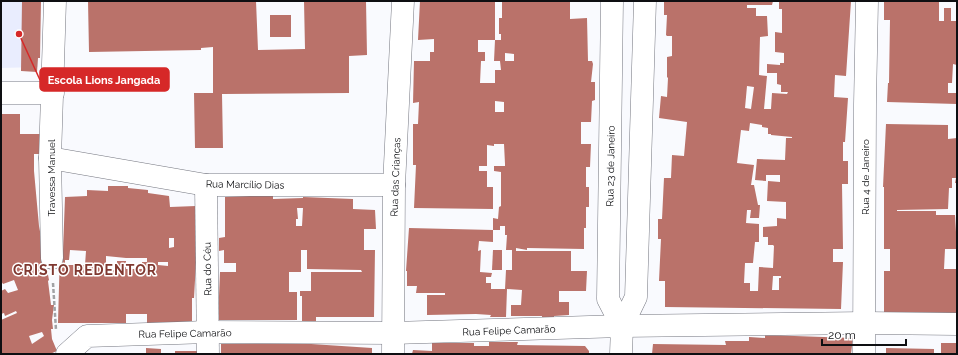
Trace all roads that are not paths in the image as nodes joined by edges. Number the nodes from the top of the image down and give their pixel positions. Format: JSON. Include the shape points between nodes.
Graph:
{"nodes":[{"id":1,"x":55,"y":1,"type":"edge"},
{"id":2,"x":403,"y":1,"type":"edge"},
{"id":3,"x":612,"y":1,"type":"edge"},
{"id":4,"x":645,"y":1,"type":"edge"},
{"id":5,"x":867,"y":1,"type":"edge"},
{"id":6,"x":1,"y":93,"type":"edge"},
{"id":7,"x":53,"y":93,"type":"junction"},
{"id":8,"x":50,"y":158,"type":"junction"},
{"id":9,"x":206,"y":185,"type":"junction"},
{"id":10,"x":394,"y":185,"type":"junction"},
{"id":11,"x":52,"y":258,"type":"road end"},
{"id":12,"x":865,"y":323,"type":"junction"},
{"id":13,"x":957,"y":324,"type":"edge"},
{"id":14,"x":622,"y":326,"type":"junction"},
{"id":15,"x":208,"y":332,"type":"junction"},
{"id":16,"x":393,"y":344,"type":"edge"},
{"id":17,"x":67,"y":354,"type":"edge"},
{"id":18,"x":208,"y":354,"type":"edge"},
{"id":19,"x":621,"y":354,"type":"edge"},
{"id":20,"x":864,"y":354,"type":"edge"}],
"edges":[{"from":1,"to":7,"type":"street","name":"Travessa Manuel"},
{"from":2,"to":10,"type":"street","name":"Rua das Crianças"},
{"from":3,"to":14,"type":"street","name":"Rua 23 de Janeiro","via":[[608,299]]},
{"from":4,"to":14,"type":"street","name":"Rua 23 de Janeiro","via":[[636,297]]},
{"from":5,"to":12,"type":"street","name":"Rua 4 de Janeiro"},
{"from":6,"to":7,"type":"street"},
{"from":7,"to":8,"type":"street","name":"Travessa Manuel"},
{"from":8,"to":9,"type":"street","name":"Rua Marcílio Dias"},
{"from":8,"to":11,"type":"street","name":"Travessa Manuel"},
{"from":9,"to":10,"type":"street","name":"Rua Marcílio Dias"},
{"from":9,"to":15,"type":"street","name":"Rua do Céu"},
{"from":10,"to":16,"type":"street","name":"Rua das Crianças"},
{"from":12,"to":13,"type":"street","name":"Rua Felipe Camarão"},
{"from":12,"to":14,"type":"street","name":"Rua Felipe Camarão"},
{"from":12,"to":20,"type":"street","name":"Rua 4 de Janeiro"},
{"from":14,"to":16,"type":"street","name":"Rua Felipe Camarão"},
{"from":14,"to":19,"type":"street","name":"Rua 23 de Janeiro"},
{"from":15,"to":16,"type":"street","name":"Rua Felipe Camarão"},
{"from":15,"to":17,"type":"street","name":"Rua Felipe Camarão","via":[[87,336]]},
{"from":15,"to":18,"type":"street","name":"Rua do Céu"}]}
